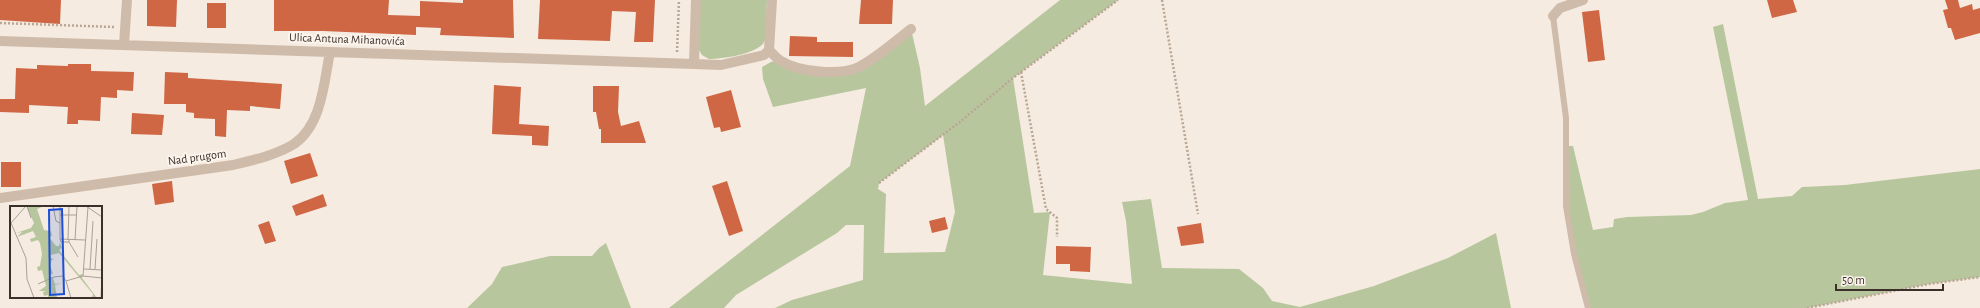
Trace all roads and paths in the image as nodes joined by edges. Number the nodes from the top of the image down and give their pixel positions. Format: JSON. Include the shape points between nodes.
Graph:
{"nodes":[{"id":1,"x":127,"y":0,"type":"edge"},
{"id":2,"x":679,"y":0,"type":"edge"},
{"id":3,"x":696,"y":0,"type":"edge"},
{"id":4,"x":772,"y":0,"type":"edge"},
{"id":5,"x":1118,"y":0,"type":"edge"},
{"id":6,"x":1162,"y":0,"type":"edge"},
{"id":7,"x":1583,"y":0,"type":"edge"},
{"id":8,"x":1553,"y":16,"type":"joint"},
{"id":9,"x":0,"y":23,"type":"edge"},
{"id":10,"x":126,"y":27,"type":"junction"},
{"id":11,"x":911,"y":28,"type":"dead end"},
{"id":12,"x":0,"y":41,"type":"edge"},
{"id":13,"x":124,"y":45,"type":"junction"},
{"id":14,"x":769,"y":50,"type":"junction"},
{"id":15,"x":330,"y":52,"type":"junction"},
{"id":16,"x":677,"y":64,"type":"junction"},
{"id":17,"x":694,"y":64,"type":"junction"},
{"id":18,"x":1021,"y":72,"type":"junction"},
{"id":19,"x":879,"y":183,"type":"dead end"},
{"id":20,"x":0,"y":198,"type":"edge"},
{"id":21,"x":1198,"y":214,"type":"dead end"},
{"id":22,"x":1057,"y":237,"type":"dead end"},
{"id":23,"x":1980,"y":277,"type":"edge"},
{"id":24,"x":1588,"y":308,"type":"edge"},
{"id":25,"x":1807,"y":308,"type":"edge"}],
"edges":[{"from":1,"to":10,"type":"street"},
{"from":2,"to":16,"type":"path"},
{"from":3,"to":17,"type":"street"},
{"from":4,"to":14,"type":"street"},
{"from":5,"to":18,"type":"path"},
{"from":6,"to":21,"type":"path"},
{"from":7,"to":8,"type":"street","via":[[1560,8]]},
{"from":8,"to":24,"type":"lane","via":[[1566,118],[1566,206],[1574,254]]},
{"from":9,"to":10,"type":"path"},
{"from":10,"to":13,"type":"street"},
{"from":11,"to":14,"type":"street","via":[[875,56],[847,71],[814,71],[794,67],[780,60]]},
{"from":12,"to":13,"type":"street","name":"Ulica Antuna Mihanovića"},
{"from":13,"to":15,"type":"street","name":"Ulica Antuna Mihanovića"},
{"from":14,"to":17,"type":"street","name":"Ulica Antuna Mihanovića","via":[[764,55],[721,65]]},
{"from":15,"to":16,"type":"street","name":"Ulica Antuna Mihanovića"},
{"from":15,"to":20,"type":"street","name":"Nad prugom","via":[[315,118],[295,143],[283,149],[234,165]]},
{"from":16,"to":17,"type":"street","name":"Ulica Antuna Mihanovića"},
{"from":18,"to":19,"type":"path"},
{"from":18,"to":22,"type":"path","via":[[1046,209],[1057,218]]},
{"from":23,"to":25,"type":"path","via":[[1928,284]]}]}
